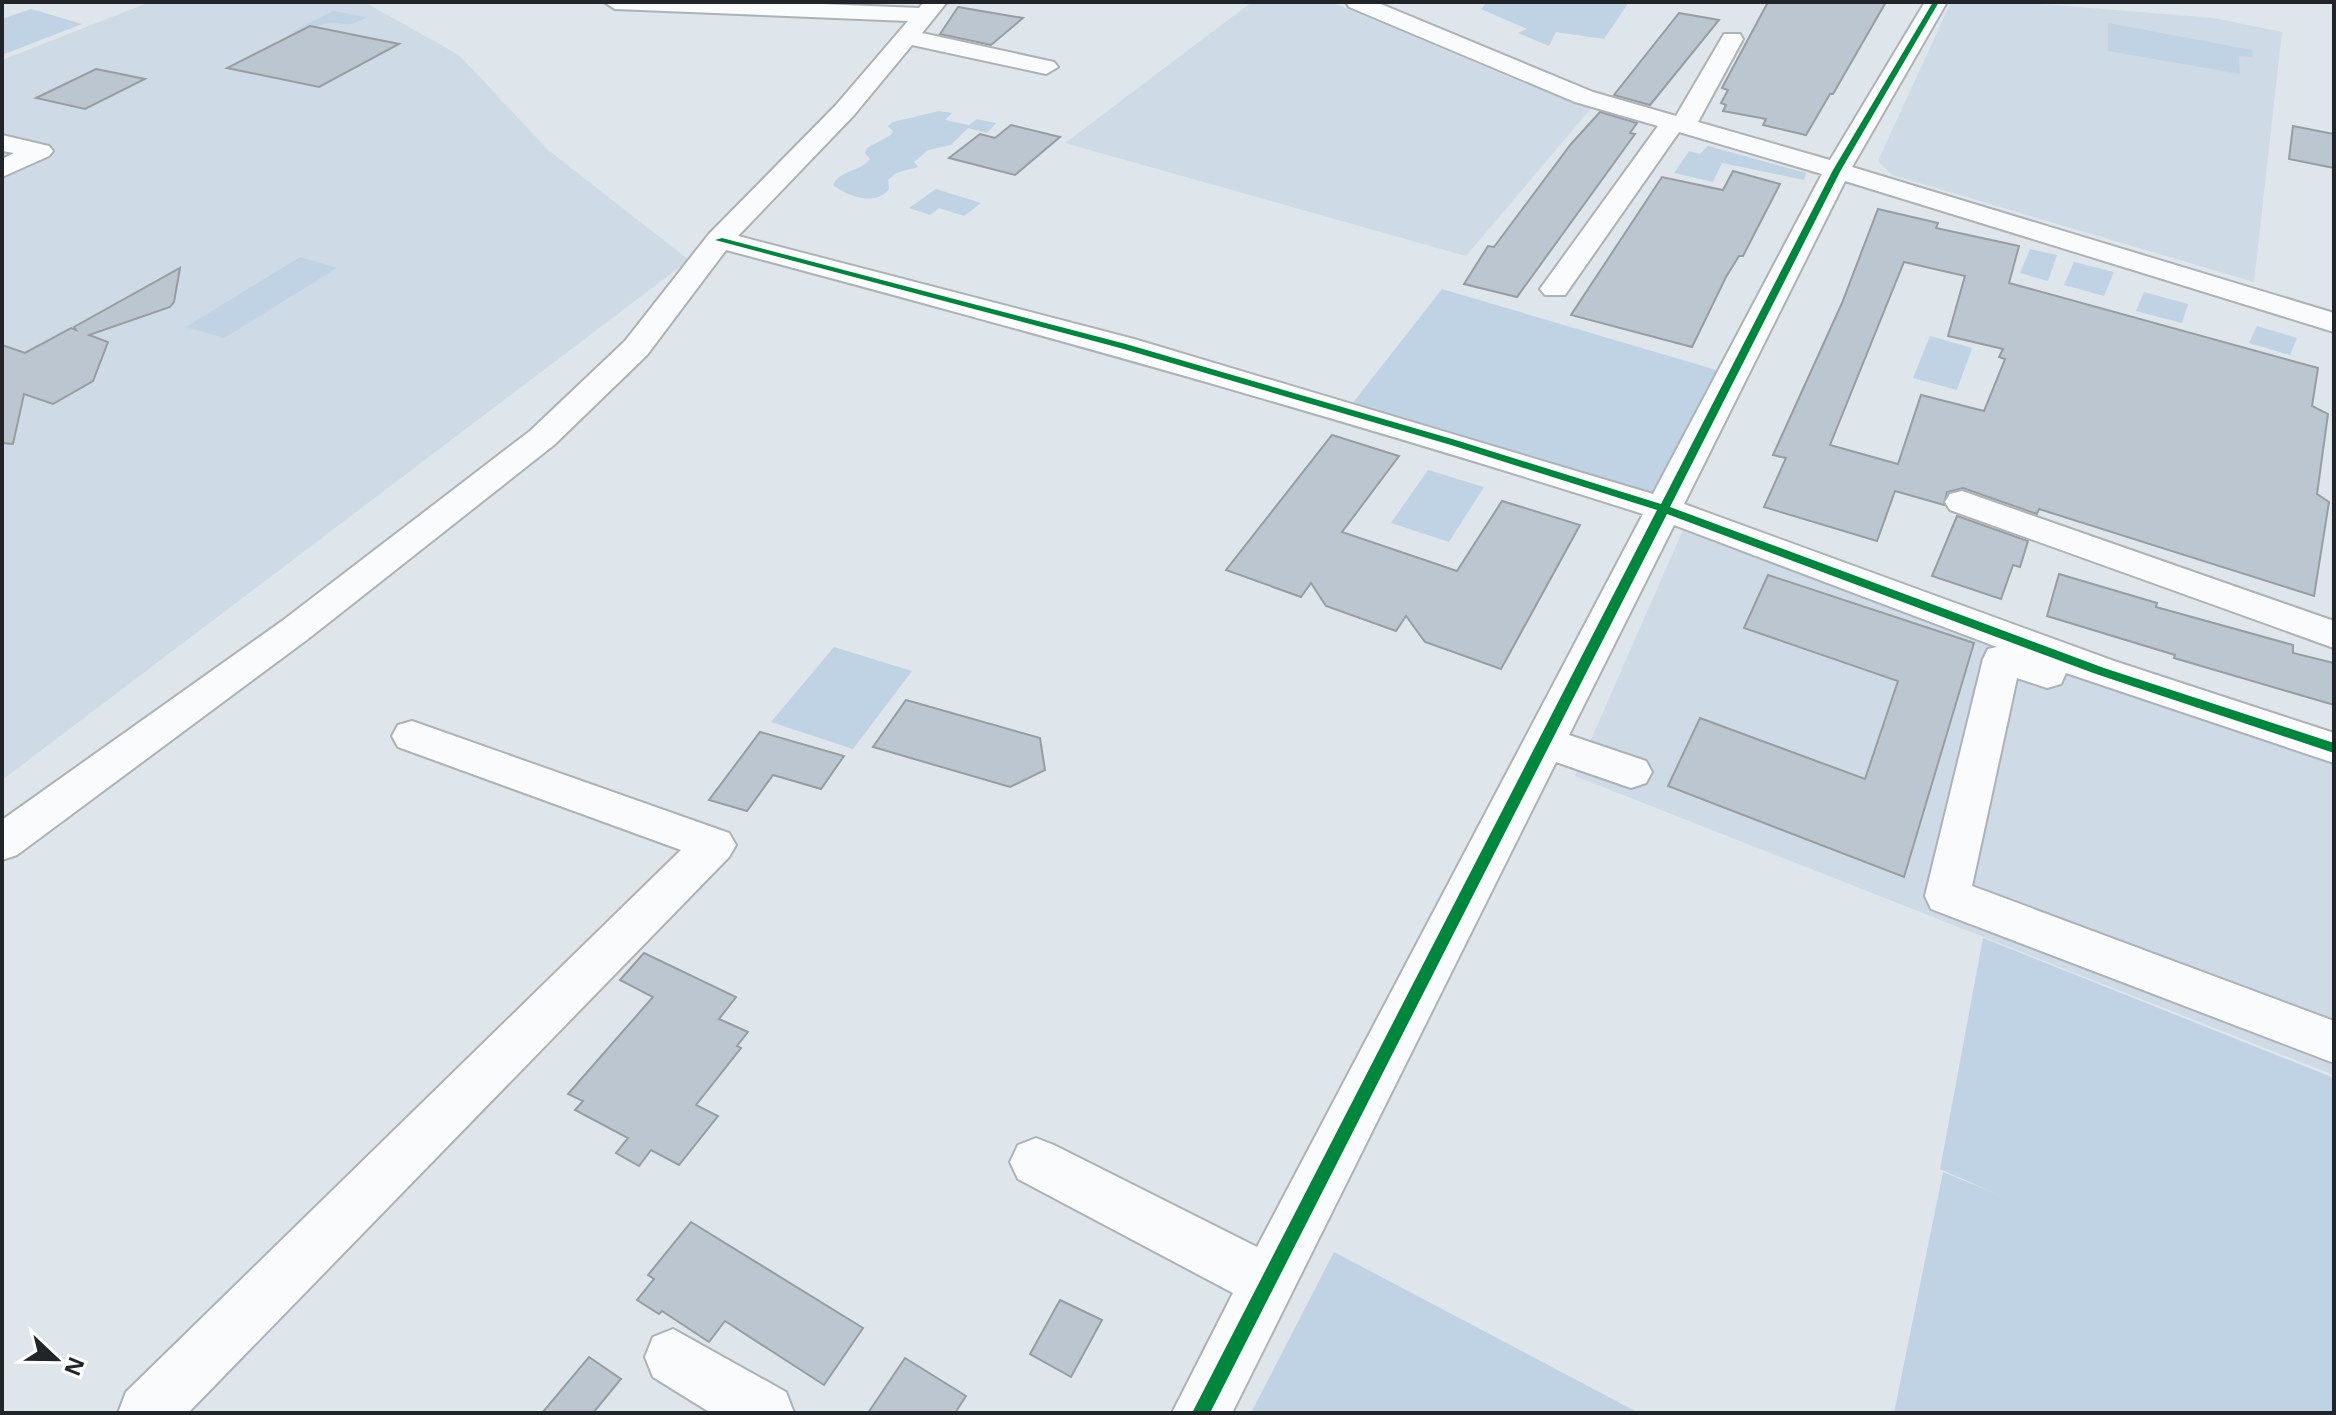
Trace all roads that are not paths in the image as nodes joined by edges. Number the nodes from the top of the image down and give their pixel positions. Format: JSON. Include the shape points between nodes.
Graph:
{"nodes":[{"id":1,"x":615,"y":2,"type":"edge"},
{"id":2,"x":1357,"y":2,"type":"edge"},
{"id":3,"x":1936,"y":2,"type":"edge"},
{"id":4,"x":932,"y":9,"type":"edge"},
{"id":5,"x":908,"y":37,"type":"junction"},
{"id":6,"x":1732,"y":39,"type":"dead end"},
{"id":7,"x":1046,"y":67,"type":"dead end"},
{"id":8,"x":1678,"y":125,"type":"junction"},
{"id":9,"x":2,"y":143,"type":"edge"},
{"id":10,"x":2,"y":169,"type":"edge"},
{"id":11,"x":1837,"y":170,"type":"junction"},
{"id":12,"x":719,"y":240,"type":"junction"},
{"id":13,"x":1555,"y":289,"type":"dead end"},
{"id":14,"x":2334,"y":323,"type":"edge"},
{"id":15,"x":1962,"y":502,"type":"dead end"},
{"id":16,"x":1664,"y":509,"type":"junction"},
{"id":17,"x":2334,"y":635,"type":"edge"},
{"id":18,"x":412,"y":736,"type":"dead end"},
{"id":19,"x":1544,"y":742,"type":"junction"},
{"id":20,"x":2334,"y":748,"type":"edge"},
{"id":21,"x":1631,"y":772,"type":"dead end"},
{"id":22,"x":2334,"y":774,"type":"edge"},
{"id":23,"x":2,"y":843,"type":"edge"},
{"id":24,"x":2334,"y":1042,"type":"edge"},
{"id":25,"x":1036,"y":1162,"type":"dead end"},
{"id":26,"x":1268,"y":1282,"type":"junction"},
{"id":27,"x":673,"y":1357,"type":"dead end"},
{"id":28,"x":147,"y":1413,"type":"edge"},
{"id":29,"x":765,"y":1413,"type":"edge"},
{"id":30,"x":1201,"y":1413,"type":"edge"}],
"edges":[{"from":1,"to":4,"type":"street"},
{"from":2,"to":8,"type":"street","via":[[1584,97]]},
{"from":3,"to":11,"type":"street"},
{"from":4,"to":5,"type":"street"},
{"from":5,"to":7,"type":"street"},
{"from":5,"to":12,"type":"street"},
{"from":6,"to":8,"type":"street"},
{"from":8,"to":11,"type":"street"},
{"from":8,"to":13,"type":"street"},
{"from":9,"to":10,"type":"street","via":[[40,151]]},
{"from":11,"to":14,"type":"street"},
{"from":11,"to":16,"type":"street"},
{"from":12,"to":16,"type":"street","via":[[1123,346]]},
{"from":12,"to":23,"type":"street","via":[[636,348],[542,438],[295,630]]},
{"from":15,"to":17,"type":"street"},
{"from":16,"to":19,"type":"street"},
{"from":16,"to":20,"type":"street","via":[[2100,671]]},
{"from":18,"to":28,"type":"street","via":[[714,845]]},
{"from":19,"to":21,"type":"street"},
{"from":19,"to":26,"type":"street"},
{"from":22,"to":24,"type":"street","via":[[2002,659],[1947,896]]},
{"from":25,"to":26,"type":"street"},
{"from":26,"to":30,"type":"street"},
{"from":27,"to":29,"type":"street"}]}
